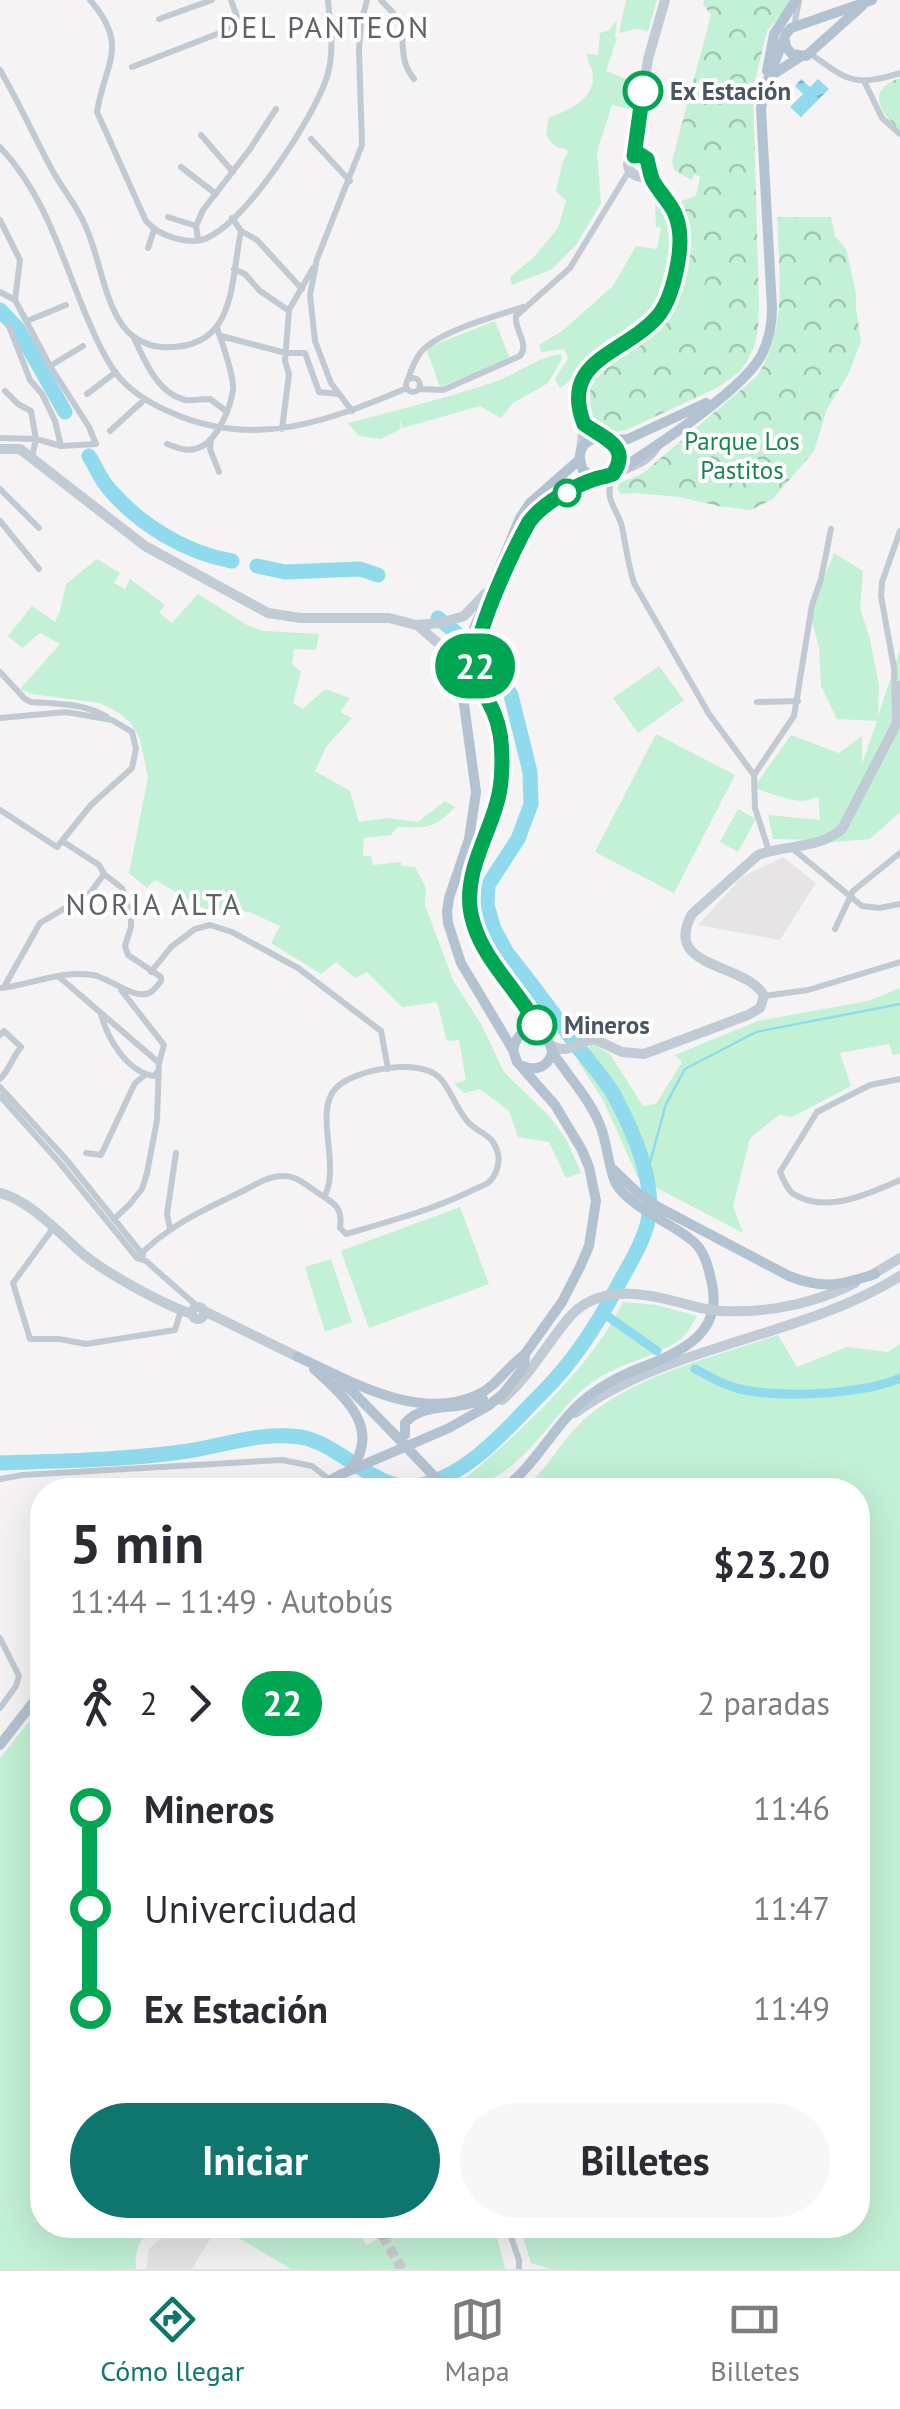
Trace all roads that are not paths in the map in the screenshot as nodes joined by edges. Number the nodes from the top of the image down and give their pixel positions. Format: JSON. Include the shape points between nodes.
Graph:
{"nodes":[{"id":1,"x":90,"y":0,"type":"edge"},
{"id":2,"x":212,"y":0,"type":"edge"},
{"id":3,"x":231,"y":0,"type":"edge"},
{"id":4,"x":328,"y":0,"type":"edge"},
{"id":5,"x":367,"y":0,"type":"edge"},
{"id":6,"x":381,"y":0,"type":"edge"},
{"id":7,"x":665,"y":0,"type":"edge"},
{"id":8,"x":798,"y":0,"type":"edge"},
{"id":9,"x":870,"y":1,"type":"edge"},
{"id":10,"x":159,"y":19,"type":"dead end"},
{"id":11,"x":798,"y":25,"type":"junction"},
{"id":12,"x":785,"y":40,"type":"junction"},
{"id":13,"x":810,"y":52,"type":"junction"},
{"id":14,"x":132,"y":67,"type":"dead end"},
{"id":15,"x":0,"y":70,"type":"edge"},
{"id":16,"x":900,"y":73,"type":"edge"},
{"id":17,"x":414,"y":79,"type":"dead end"},
{"id":18,"x":864,"y":81,"type":"junction"},
{"id":19,"x":767,"y":82,"type":"junction"},
{"id":20,"x":276,"y":109,"type":"dead end"},
{"id":21,"x":900,"y":134,"type":"edge"},
{"id":22,"x":201,"y":135,"type":"dead end"},
{"id":23,"x":310,"y":139,"type":"dead end"},
{"id":24,"x":0,"y":147,"type":"edge"},
{"id":25,"x":634,"y":156,"type":"junction"},
{"id":26,"x":181,"y":167,"type":"dead end"},
{"id":27,"x":233,"y":172,"type":"junction"},
{"id":28,"x":633,"y":173,"type":"junction"},
{"id":29,"x":652,"y":179,"type":"junction"},
{"id":30,"x":350,"y":181,"type":"junction"},
{"id":31,"x":216,"y":194,"type":"junction"},
{"id":32,"x":168,"y":218,"type":"dead end"},
{"id":33,"x":232,"y":218,"type":"junction"},
{"id":34,"x":0,"y":220,"type":"edge"},
{"id":35,"x":196,"y":226,"type":"junction"},
{"id":36,"x":154,"y":230,"type":"junction"},
{"id":37,"x":241,"y":231,"type":"junction"},
{"id":38,"x":198,"y":240,"type":"junction"},
{"id":39,"x":148,"y":248,"type":"dead end"},
{"id":40,"x":318,"y":259,"type":"junction"},
{"id":41,"x":234,"y":268,"type":"junction"},
{"id":42,"x":302,"y":289,"type":"junction"},
{"id":43,"x":0,"y":292,"type":"edge"},
{"id":44,"x":15,"y":300,"type":"junction"},
{"id":45,"x":66,"y":305,"type":"dead end"},
{"id":46,"x":528,"y":305,"type":"junction"},
{"id":47,"x":288,"y":310,"type":"junction"},
{"id":48,"x":27,"y":321,"type":"junction"},
{"id":49,"x":9,"y":326,"type":"dead end"},
{"id":50,"x":218,"y":332,"type":"junction"},
{"id":51,"x":134,"y":338,"type":"junction"},
{"id":52,"x":83,"y":346,"type":"dead end"},
{"id":53,"x":286,"y":354,"type":"junction"},
{"id":54,"x":50,"y":366,"type":"junction"},
{"id":55,"x":116,"y":372,"type":"junction"},
{"id":56,"x":407,"y":384,"type":"junction"},
{"id":57,"x":6,"y":391,"type":"dead end"},
{"id":58,"x":87,"y":394,"type":"dead end"},
{"id":59,"x":340,"y":394,"type":"junction"},
{"id":60,"x":724,"y":394,"type":"junction"},
{"id":61,"x":144,"y":400,"type":"junction"},
{"id":62,"x":226,"y":411,"type":"junction"},
{"id":63,"x":352,"y":411,"type":"junction"},
{"id":64,"x":584,"y":424,"type":"junction"},
{"id":65,"x":219,"y":428,"type":"junction"},
{"id":66,"x":282,"y":428,"type":"junction"},
{"id":67,"x":110,"y":431,"type":"dead end"},
{"id":68,"x":0,"y":438,"type":"edge"},
{"id":69,"x":36,"y":439,"type":"junction"},
{"id":70,"x":211,"y":439,"type":"junction"},
{"id":71,"x":606,"y":440,"type":"junction"},
{"id":72,"x":167,"y":444,"type":"dead end"},
{"id":73,"x":659,"y":445,"type":"junction"},
{"id":74,"x":60,"y":446,"type":"junction"},
{"id":75,"x":0,"y":449,"type":"edge"},
{"id":76,"x":580,"y":455,"type":"junction"},
{"id":77,"x":32,"y":457,"type":"junction"},
{"id":78,"x":220,"y":472,"type":"dead end"},
{"id":79,"x":613,"y":474,"type":"junction"},
{"id":80,"x":597,"y":478,"type":"junction"},
{"id":81,"x":0,"y":488,"type":"edge"},
{"id":82,"x":0,"y":521,"type":"edge"},
{"id":83,"x":39,"y":528,"type":"dead end"},
{"id":84,"x":831,"y":529,"type":"dead end"},
{"id":85,"x":900,"y":530,"type":"edge"},
{"id":86,"x":39,"y":569,"type":"dead end"},
{"id":87,"x":489,"y":590,"type":"junction"},
{"id":88,"x":416,"y":624,"type":"junction"},
{"id":89,"x":477,"y":632,"type":"junction"},
{"id":90,"x":469,"y":663,"type":"junction"},
{"id":91,"x":0,"y":672,"type":"edge"},
{"id":92,"x":461,"y":682,"type":"junction"},
{"id":93,"x":900,"y":686,"type":"edge"},
{"id":94,"x":798,"y":701,"type":"junction"},
{"id":95,"x":757,"y":702,"type":"dead end"},
{"id":96,"x":0,"y":718,"type":"edge"},
{"id":97,"x":112,"y":720,"type":"junction"},
{"id":98,"x":898,"y":721,"type":"edge"},
{"id":99,"x":754,"y":775,"type":"junction"},
{"id":100,"x":0,"y":810,"type":"edge"},
{"id":101,"x":62,"y":841,"type":"junction"},
{"id":102,"x":792,"y":848,"type":"junction"},
{"id":103,"x":769,"y":851,"type":"junction"},
{"id":104,"x":900,"y":853,"type":"edge"},
{"id":105,"x":104,"y":874,"type":"junction"},
{"id":106,"x":851,"y":898,"type":"junction"},
{"id":107,"x":900,"y":904,"type":"edge"},
{"id":108,"x":835,"y":928,"type":"dead end"},
{"id":109,"x":900,"y":962,"type":"edge"},
{"id":110,"x":151,"y":972,"type":"junction"},
{"id":111,"x":57,"y":976,"type":"junction"},
{"id":112,"x":4,"y":984,"type":"edge"},
{"id":113,"x":117,"y":986,"type":"junction"},
{"id":114,"x":764,"y":996,"type":"junction"},
{"id":115,"x":100,"y":1012,"type":"junction"},
{"id":116,"x":538,"y":1031,"type":"junction"},
{"id":117,"x":0,"y":1036,"type":"edge"},
{"id":118,"x":552,"y":1049,"type":"junction"},
{"id":119,"x":513,"y":1050,"type":"junction"},
{"id":120,"x":159,"y":1066,"type":"junction"},
{"id":121,"x":521,"y":1066,"type":"junction"},
{"id":122,"x":388,"y":1068,"type":"junction"},
{"id":123,"x":145,"y":1074,"type":"junction"},
{"id":124,"x":0,"y":1079,"type":"edge"},
{"id":125,"x":900,"y":1079,"type":"edge"},
{"id":126,"x":0,"y":1087,"type":"edge"},
{"id":127,"x":0,"y":1096,"type":"edge"},
{"id":128,"x":86,"y":1152,"type":"dead end"},
{"id":129,"x":176,"y":1153,"type":"dead end"},
{"id":130,"x":613,"y":1169,"type":"junction"},
{"id":131,"x":900,"y":1180,"type":"edge"},
{"id":132,"x":0,"y":1193,"type":"edge"},
{"id":133,"x":324,"y":1197,"type":"junction"},
{"id":134,"x":114,"y":1219,"type":"junction"},
{"id":135,"x":54,"y":1227,"type":"junction"},
{"id":136,"x":170,"y":1229,"type":"junction"},
{"id":137,"x":142,"y":1257,"type":"junction"},
{"id":138,"x":900,"y":1258,"type":"edge"},
{"id":139,"x":874,"y":1274,"type":"junction"},
{"id":140,"x":900,"y":1276,"type":"edge"},
{"id":141,"x":195,"y":1312,"type":"junction"},
{"id":142,"x":524,"y":1354,"type":"junction"},
{"id":143,"x":298,"y":1357,"type":"junction"},
{"id":144,"x":310,"y":1364,"type":"junction"},
{"id":145,"x":491,"y":1386,"type":"junction"},
{"id":146,"x":470,"y":1417,"type":"junction"},
{"id":147,"x":563,"y":1423,"type":"junction"},
{"id":148,"x":400,"y":1436,"type":"junction"},
{"id":149,"x":347,"y":1472,"type":"junction"},
{"id":150,"x":523,"y":1472,"type":"junction"},
{"id":151,"x":327,"y":1478,"type":"edge"},
{"id":152,"x":334,"y":1478,"type":"edge"},
{"id":153,"x":434,"y":1478,"type":"edge"},
{"id":154,"x":513,"y":1478,"type":"edge"},
{"id":155,"x":516,"y":1478,"type":"edge"},
{"id":156,"x":0,"y":1479,"type":"edge"},
{"id":157,"x":2,"y":1641,"type":"edge"},
{"id":158,"x":30,"y":1706,"type":"edge"},
{"id":159,"x":0,"y":1708,"type":"edge"},
{"id":160,"x":0,"y":1745,"type":"edge"},
{"id":161,"x":511,"y":2238,"type":"edge"},
{"id":162,"x":519,"y":2269,"type":"edge"}],
"edges":[{"from":1,"to":36,"type":"street","via":[[112,33],[96,112]]},
{"from":2,"to":10,"type":"street"},
{"from":3,"to":14,"type":"street","via":[[240,25]]},
{"from":4,"to":33,"type":"street","via":[[327,76],[288,150]]},
{"from":5,"to":30,"type":"street","via":[[359,51],[362,146]]},
{"from":6,"to":17,"type":"street","via":[[398,20]]},
{"from":7,"to":25,"type":"street","via":[[648,58]]},
{"from":8,"to":11,"type":"street"},
{"from":8,"to":19,"type":"main road","via":[[774,34]]},
{"from":9,"to":11,"type":"main road"},
{"from":9,"to":13,"type":"main road"},
{"from":11,"to":12,"type":"main road"},
{"from":11,"to":13,"type":"main road","via":[[816,32]]},
{"from":12,"to":13,"type":"main road","via":[[789,51]]},
{"from":12,"to":19,"type":"main road"},
{"from":13,"to":18,"type":"street","via":[[843,77]]},
{"from":13,"to":19,"type":"main road"},
{"from":15,"to":51,"type":"street","via":[[85,225],[119,321]]},
{"from":16,"to":18,"type":"street"},
{"from":18,"to":21,"type":"street","via":[[882,118]]},
{"from":19,"to":60,"type":"main road","via":[[761,122],[772,323],[761,356]]},
{"from":20,"to":27,"type":"street"},
{"from":22,"to":27,"type":"street"},
{"from":23,"to":30,"type":"street"},
{"from":24,"to":55,"type":"street","via":[[46,213]]},
{"from":25,"to":28,"type":"street","via":[[628,164]]},
{"from":25,"to":29,"type":"street","via":[[644,156]]},
{"from":26,"to":31,"type":"street"},
{"from":27,"to":31,"type":"street"},
{"from":28,"to":29,"type":"street"},
{"from":28,"to":46,"type":"street","via":[[570,268]]},
{"from":29,"to":64,"type":"street","via":[[679,224],[673,284],[656,319],[583,376],[577,400]]},
{"from":30,"to":40,"type":"street"},
{"from":31,"to":35,"type":"street"},
{"from":32,"to":35,"type":"street"},
{"from":33,"to":37,"type":"street"},
{"from":33,"to":38,"type":"street"},
{"from":34,"to":44,"type":"street","via":[[20,260]]},
{"from":35,"to":38,"type":"street"},
{"from":36,"to":38,"type":"street"},
{"from":36,"to":39,"type":"street"},
{"from":37,"to":41,"type":"street"},
{"from":37,"to":42,"type":"street"},
{"from":40,"to":42,"type":"street"},
{"from":40,"to":59,"type":"street","via":[[311,314]]},
{"from":41,"to":47,"type":"street"},
{"from":41,"to":50,"type":"street"},
{"from":42,"to":47,"type":"street"},
{"from":43,"to":44,"type":"street"},
{"from":44,"to":48,"type":"street"},
{"from":45,"to":48,"type":"street"},
{"from":46,"to":56,"type":"street","via":[[425,348]]},
{"from":46,"to":56,"type":"street","via":[[516,319],[524,344],[520,356],[443,390],[412,392]]},
{"from":47,"to":53,"type":"street"},
{"from":48,"to":54,"type":"street"},
{"from":49,"to":74,"type":"street","via":[[55,421]]},
{"from":50,"to":51,"type":"street","via":[[191,346],[152,347]]},
{"from":50,"to":53,"type":"street"},
{"from":50,"to":62,"type":"street","via":[[234,386]]},
{"from":51,"to":62,"type":"street","via":[[165,388],[186,400],[210,398]]},
{"from":52,"to":54,"type":"street"},
{"from":53,"to":59,"type":"street","via":[[305,352],[319,392]]},
{"from":53,"to":66,"type":"street"},
{"from":54,"to":74,"type":"street","via":[[96,444]]},
{"from":55,"to":58,"type":"street"},
{"from":55,"to":61,"type":"street"},
{"from":56,"to":63,"type":"street"},
{"from":57,"to":69,"type":"street","via":[[32,410]]},
{"from":59,"to":63,"type":"street"},
{"from":60,"to":71,"type":"main road","via":[[628,440]]},
{"from":60,"to":73,"type":"main road"},
{"from":61,"to":65,"type":"street"},
{"from":61,"to":67,"type":"street"},
{"from":62,"to":65,"type":"street"},
{"from":63,"to":66,"type":"street"},
{"from":64,"to":71,"type":"street"},
{"from":64,"to":76,"type":"street"},
{"from":65,"to":66,"type":"street"},
{"from":65,"to":70,"type":"street"},
{"from":68,"to":69,"type":"street"},
{"from":69,"to":74,"type":"street"},
{"from":69,"to":77,"type":"street"},
{"from":70,"to":72,"type":"street","via":[[197,449]]},
{"from":70,"to":78,"type":"street"},
{"from":71,"to":76,"type":"main road","via":[[590,440]]},
{"from":71,"to":79,"type":"main road","via":[[620,456]]},
{"from":73,"to":79,"type":"main road"},
{"from":73,"to":99,"type":"street","via":[[610,486],[627,560],[709,714]]},
{"from":75,"to":77,"type":"street"},
{"from":76,"to":80,"type":"main road","via":[[587,474]]},
{"from":76,"to":87,"type":"main road","via":[[530,502]]},
{"from":77,"to":88,"type":"street","via":[[145,546],[268,613]]},
{"from":79,"to":80,"type":"main road"},
{"from":80,"to":89,"type":"main road","via":[[549,502],[529,522]]},
{"from":81,"to":83,"type":"street"},
{"from":82,"to":86,"type":"street"},
{"from":84,"to":94,"type":"street"},
{"from":85,"to":98,"type":"street","via":[[881,596]]},
{"from":87,"to":88,"type":"street","via":[[464,616]]},
{"from":87,"to":89,"type":"main road"},
{"from":88,"to":92,"type":"street","via":[[452,655]]},
{"from":89,"to":90,"type":"main road"},
{"from":90,"to":92,"type":"main road"},
{"from":90,"to":116,"type":"main road","via":[[494,714],[502,752],[498,802],[473,872],[472,915],[486,952]]},
{"from":91,"to":97,"type":"street","via":[[25,700],[94,709]]},
{"from":92,"to":119,"type":"main road","via":[[475,808],[446,912],[461,962]]},
{"from":93,"to":98,"type":"street"},
{"from":94,"to":95,"type":"street"},
{"from":94,"to":99,"type":"street"},
{"from":96,"to":97,"type":"street","via":[[66,712]]},
{"from":97,"to":101,"type":"street","via":[[132,732],[132,768]]},
{"from":98,"to":102,"type":"street","via":[[842,829]]},
{"from":99,"to":103,"type":"street","via":[[755,808]]},
{"from":100,"to":101,"type":"street","via":[[57,848]]},
{"from":101,"to":105,"type":"street"},
{"from":102,"to":103,"type":"street"},
{"from":102,"to":106,"type":"street"},
{"from":103,"to":114,"type":"street","via":[[750,860],[692,914],[686,937],[698,957],[747,978]]},
{"from":104,"to":106,"type":"street"},
{"from":105,"to":110,"type":"street","via":[[122,888],[131,917],[128,954]]},
{"from":105,"to":112,"type":"street","via":[[90,893],[40,923]]},
{"from":106,"to":107,"type":"street","via":[[871,909]]},
{"from":106,"to":108,"type":"street"},
{"from":109,"to":114,"type":"street"},
{"from":110,"to":113,"type":"street","via":[[161,981],[149,995]]},
{"from":110,"to":122,"type":"street","via":[[196,929],[210,925],[232,932],[298,968],[381,1031]]},
{"from":111,"to":112,"type":"street"},
{"from":111,"to":113,"type":"street","via":[[96,975]]},
{"from":111,"to":115,"type":"street"},
{"from":113,"to":120,"type":"street","via":[[164,1044]]},
{"from":114,"to":118,"type":"street","via":[[754,1012],[644,1054],[594,1039]]},
{"from":115,"to":120,"type":"street"},
{"from":115,"to":123,"type":"street","via":[[108,1035]]},
{"from":116,"to":118,"type":"main road"},
{"from":116,"to":119,"type":"main road","via":[[523,1033]]},
{"from":117,"to":124,"type":"street","via":[[4,1031],[21,1046]]},
{"from":118,"to":121,"type":"main road","via":[[538,1068]]},
{"from":118,"to":130,"type":"main road","via":[[600,1125]]},
{"from":119,"to":121,"type":"main road"},
{"from":120,"to":123,"type":"street","via":[[154,1076]]},
{"from":120,"to":134,"type":"street","via":[[147,1174]]},
{"from":121,"to":142,"type":"main road","via":[[555,1104],[582,1150],[596,1201],[589,1246],[562,1302]]},
{"from":122,"to":133,"type":"street","via":[[338,1086],[328,1100]]},
{"from":122,"to":133,"type":"street","via":[[421,1068],[438,1077],[469,1123],[492,1139],[499,1156],[490,1182],[442,1205],[346,1234],[338,1206]]},
{"from":123,"to":128,"type":"street","via":[[100,1155]]},
{"from":125,"to":131,"type":"street","via":[[870,1084],[817,1112],[780,1172],[790,1191],[819,1204]]},
{"from":126,"to":134,"type":"street"},
{"from":127,"to":137,"type":"street"},
{"from":129,"to":136,"type":"street"},
{"from":130,"to":139,"type":"main road","via":[[658,1207],[806,1282],[842,1284]]},
{"from":130,"to":147,"type":"main road","via":[[616,1184],[642,1208],[697,1244],[714,1307],[689,1345],[606,1384]]},
{"from":132,"to":135,"type":"street"},
{"from":133,"to":136,"type":"street","via":[[298,1180],[268,1179]]},
{"from":134,"to":137,"type":"street"},
{"from":135,"to":141,"type":"street","via":[[106,1270]]},
{"from":135,"to":141,"type":"street","via":[[13,1284],[30,1339],[86,1344],[175,1330]]},
{"from":136,"to":137,"type":"street"},
{"from":137,"to":141,"type":"street"},
{"from":138,"to":139,"type":"street"},
{"from":139,"to":146,"type":"street","bridge":true,"via":[[800,1303],[755,1311],[604,1295],[568,1318],[503,1400]]},
{"from":140,"to":147,"type":"street","via":[[828,1312],[641,1377]]},
{"from":141,"to":143,"type":"street"},
{"from":142,"to":145,"type":"main road"},
{"from":142,"to":146,"type":"main road","via":[[524,1367],[502,1394]]},
{"from":143,"to":144,"type":"main road"},
{"from":143,"to":145,"type":"main road","via":[[413,1402],[449,1402]]},
{"from":144,"to":148,"type":"main road","via":[[350,1389]]},
{"from":144,"to":149,"type":"main road","via":[[354,1409],[362,1453]]},
{"from":145,"to":148,"type":"main road","via":[[477,1402],[414,1414]]},
{"from":146,"to":149,"type":"main road"},
{"from":147,"to":150,"type":"main road"},
{"from":148,"to":153,"type":"main road","bridge":true},
{"from":149,"to":152,"type":"main road"},
{"from":150,"to":154,"type":"main road"},
{"from":150,"to":155,"type":"main road"},
{"from":151,"to":156,"type":"street","via":[[312,1466],[282,1460]]},
{"from":157,"to":159,"type":"street","via":[[19,1676]]},
{"from":158,"to":160,"type":"main road"},
{"from":161,"to":162,"type":"street"}]}
